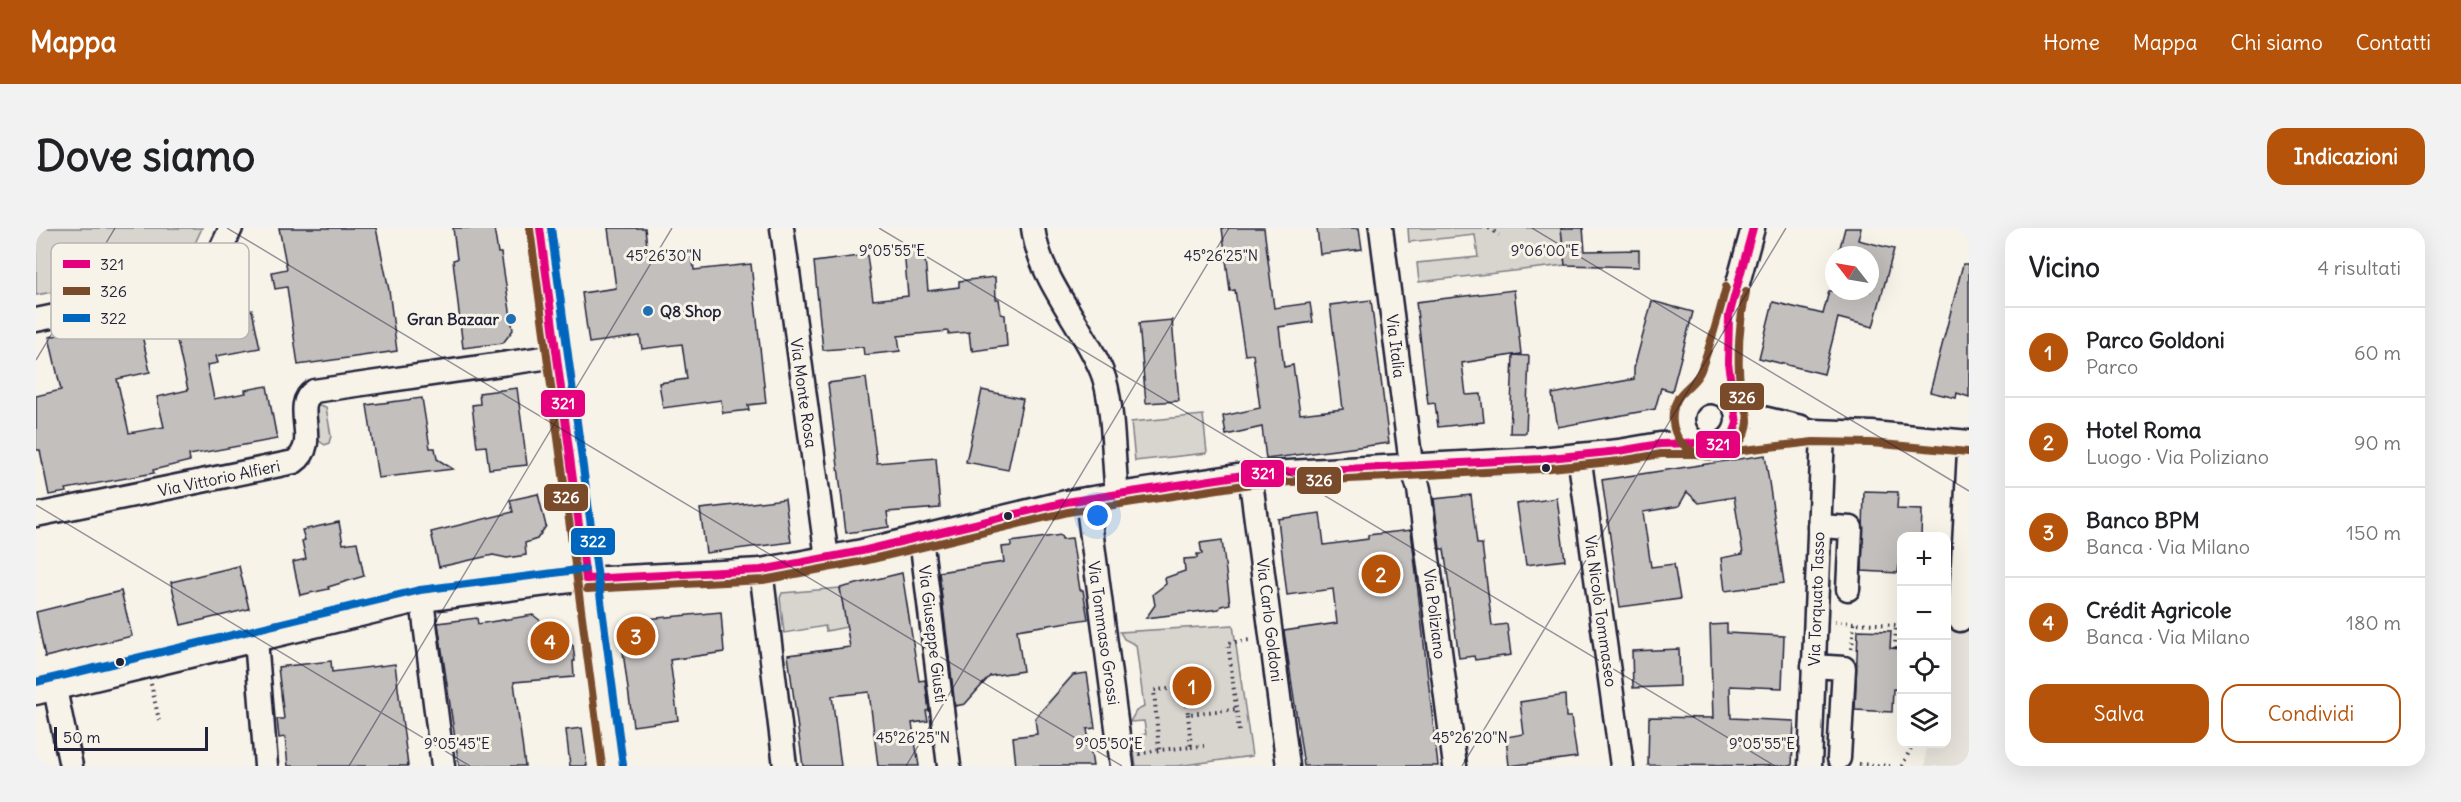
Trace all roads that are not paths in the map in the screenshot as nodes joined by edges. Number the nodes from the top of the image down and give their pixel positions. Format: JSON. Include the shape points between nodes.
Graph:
{"nodes":[{"id":1,"x":231,"y":228,"type":"edge"},
{"id":2,"x":540,"y":228,"type":"edge"},
{"id":3,"x":782,"y":228,"type":"edge"},
{"id":4,"x":1033,"y":228,"type":"edge"},
{"id":5,"x":1381,"y":228,"type":"edge"},
{"id":6,"x":1753,"y":228,"type":"edge"},
{"id":7,"x":224,"y":243,"type":"edge"},
{"id":8,"x":1729,"y":316,"type":"junction"},
{"id":9,"x":51,"y":317,"type":"edge"},
{"id":10,"x":36,"y":320,"type":"edge"},
{"id":11,"x":557,"y":356,"type":"junction"},
{"id":12,"x":1699,"y":393,"type":"junction"},
{"id":13,"x":1734,"y":407,"type":"junction"},
{"id":14,"x":1682,"y":418,"type":"junction"},
{"id":15,"x":1818,"y":431,"type":"junction"},
{"id":16,"x":1724,"y":442,"type":"junction"},
{"id":17,"x":1969,"y":442,"type":"edge"},
{"id":18,"x":1697,"y":443,"type":"junction"},
{"id":19,"x":1660,"y":444,"type":"junction"},
{"id":20,"x":1969,"y":451,"type":"edge"},
{"id":21,"x":1579,"y":455,"type":"junction"},
{"id":22,"x":1412,"y":464,"type":"junction"},
{"id":23,"x":1250,"y":474,"type":"junction"},
{"id":24,"x":1117,"y":494,"type":"junction"},
{"id":25,"x":1087,"y":499,"type":"junction"},
{"id":26,"x":36,"y":515,"type":"edge"},
{"id":27,"x":1819,"y":526,"type":"junction"},
{"id":28,"x":921,"y":538,"type":"junction"},
{"id":29,"x":827,"y":558,"type":"junction"},
{"id":30,"x":761,"y":570,"type":"junction"},
{"id":31,"x":586,"y":579,"type":"junction"},
{"id":32,"x":1848,"y":589,"type":"dead end"},
{"id":33,"x":422,"y":600,"type":"junction"},
{"id":34,"x":1960,"y":620,"type":"dead end"},
{"id":35,"x":256,"y":639,"type":"junction"},
{"id":36,"x":1814,"y":666,"type":"junction"},
{"id":37,"x":45,"y":691,"type":"edge"},
{"id":38,"x":1839,"y":758,"type":"dead end"},
{"id":39,"x":71,"y":766,"type":"edge"},
{"id":40,"x":266,"y":766,"type":"edge"},
{"id":41,"x":443,"y":766,"type":"edge"},
{"id":42,"x":612,"y":766,"type":"edge"},
{"id":43,"x":785,"y":766,"type":"edge"},
{"id":44,"x":950,"y":766,"type":"edge"},
{"id":45,"x":1122,"y":766,"type":"edge"},
{"id":46,"x":1288,"y":766,"type":"edge"},
{"id":47,"x":1455,"y":766,"type":"edge"},
{"id":48,"x":1622,"y":766,"type":"edge"},
{"id":49,"x":1809,"y":766,"type":"edge"}],
"edges":[{"from":1,"to":7,"type":"street"},
{"from":2,"to":11,"type":"street"},
{"from":3,"to":29,"type":"street","name":"Via Monte Rosa"},
{"from":4,"to":24,"type":"street","via":[[1041,260],[1102,372]]},
{"from":5,"to":22,"type":"street","name":"Via Italia"},
{"from":6,"to":8,"type":"street"},
{"from":8,"to":12,"type":"street","via":[[1707,383]]},
{"from":8,"to":13,"type":"street","via":[[1728,363]]},
{"from":9,"to":10,"type":"street"},
{"from":11,"to":26,"type":"street","name":"Via Vittorio Alfieri","via":[[314,391],[304,405],[306,449],[294,462]]},
{"from":11,"to":31,"type":"street"},
{"from":12,"to":13,"type":"street","via":[[1717,392]]},
{"from":12,"to":14,"type":"street","via":[[1690,399]]},
{"from":13,"to":15,"type":"street"},
{"from":13,"to":16,"type":"street","via":[[1737,423]]},
{"from":14,"to":18,"type":"street","via":[[1689,437]]},
{"from":14,"to":19,"type":"street","via":[[1675,431]]},
{"from":15,"to":16,"type":"street"},
{"from":15,"to":17,"type":"street"},
{"from":15,"to":27,"type":"street","name":"Via Torquato Tasso"},
{"from":16,"to":18,"type":"street","via":[[1716,446]]},
{"from":18,"to":19,"type":"street"},
{"from":19,"to":21,"type":"street"},
{"from":20,"to":34,"type":"street"},
{"from":21,"to":22,"type":"street"},
{"from":21,"to":48,"type":"street","name":"Via Nicolò Tommaseo"},
{"from":22,"to":23,"type":"street"},
{"from":22,"to":47,"type":"street","name":"Via Poliziano","via":[[1419,489]]},
{"from":23,"to":24,"type":"street"},
{"from":23,"to":46,"type":"street","name":"Via Carlo Goldoni"},
{"from":24,"to":25,"type":"street"},
{"from":25,"to":28,"type":"street"},
{"from":25,"to":45,"type":"street","name":"Via Tommaso Grossi"},
{"from":27,"to":32,"type":"street","via":[[1851,528]]},
{"from":27,"to":36,"type":"street","name":"Via Torquato Tasso"},
{"from":28,"to":29,"type":"street"},
{"from":28,"to":44,"type":"street","name":"Via Giuseppe Giusti"},
{"from":29,"to":30,"type":"street"},
{"from":30,"to":31,"type":"street"},
{"from":30,"to":43,"type":"street"},
{"from":31,"to":33,"type":"street"},
{"from":31,"to":42,"type":"street"},
{"from":33,"to":35,"type":"street"},
{"from":33,"to":41,"type":"street"},
{"from":35,"to":37,"type":"street"},
{"from":35,"to":40,"type":"street"},
{"from":36,"to":38,"type":"street","via":[[1844,668]]},
{"from":36,"to":49,"type":"street","name":"Via Torquato Tasso"},
{"from":37,"to":39,"type":"street"}]}
